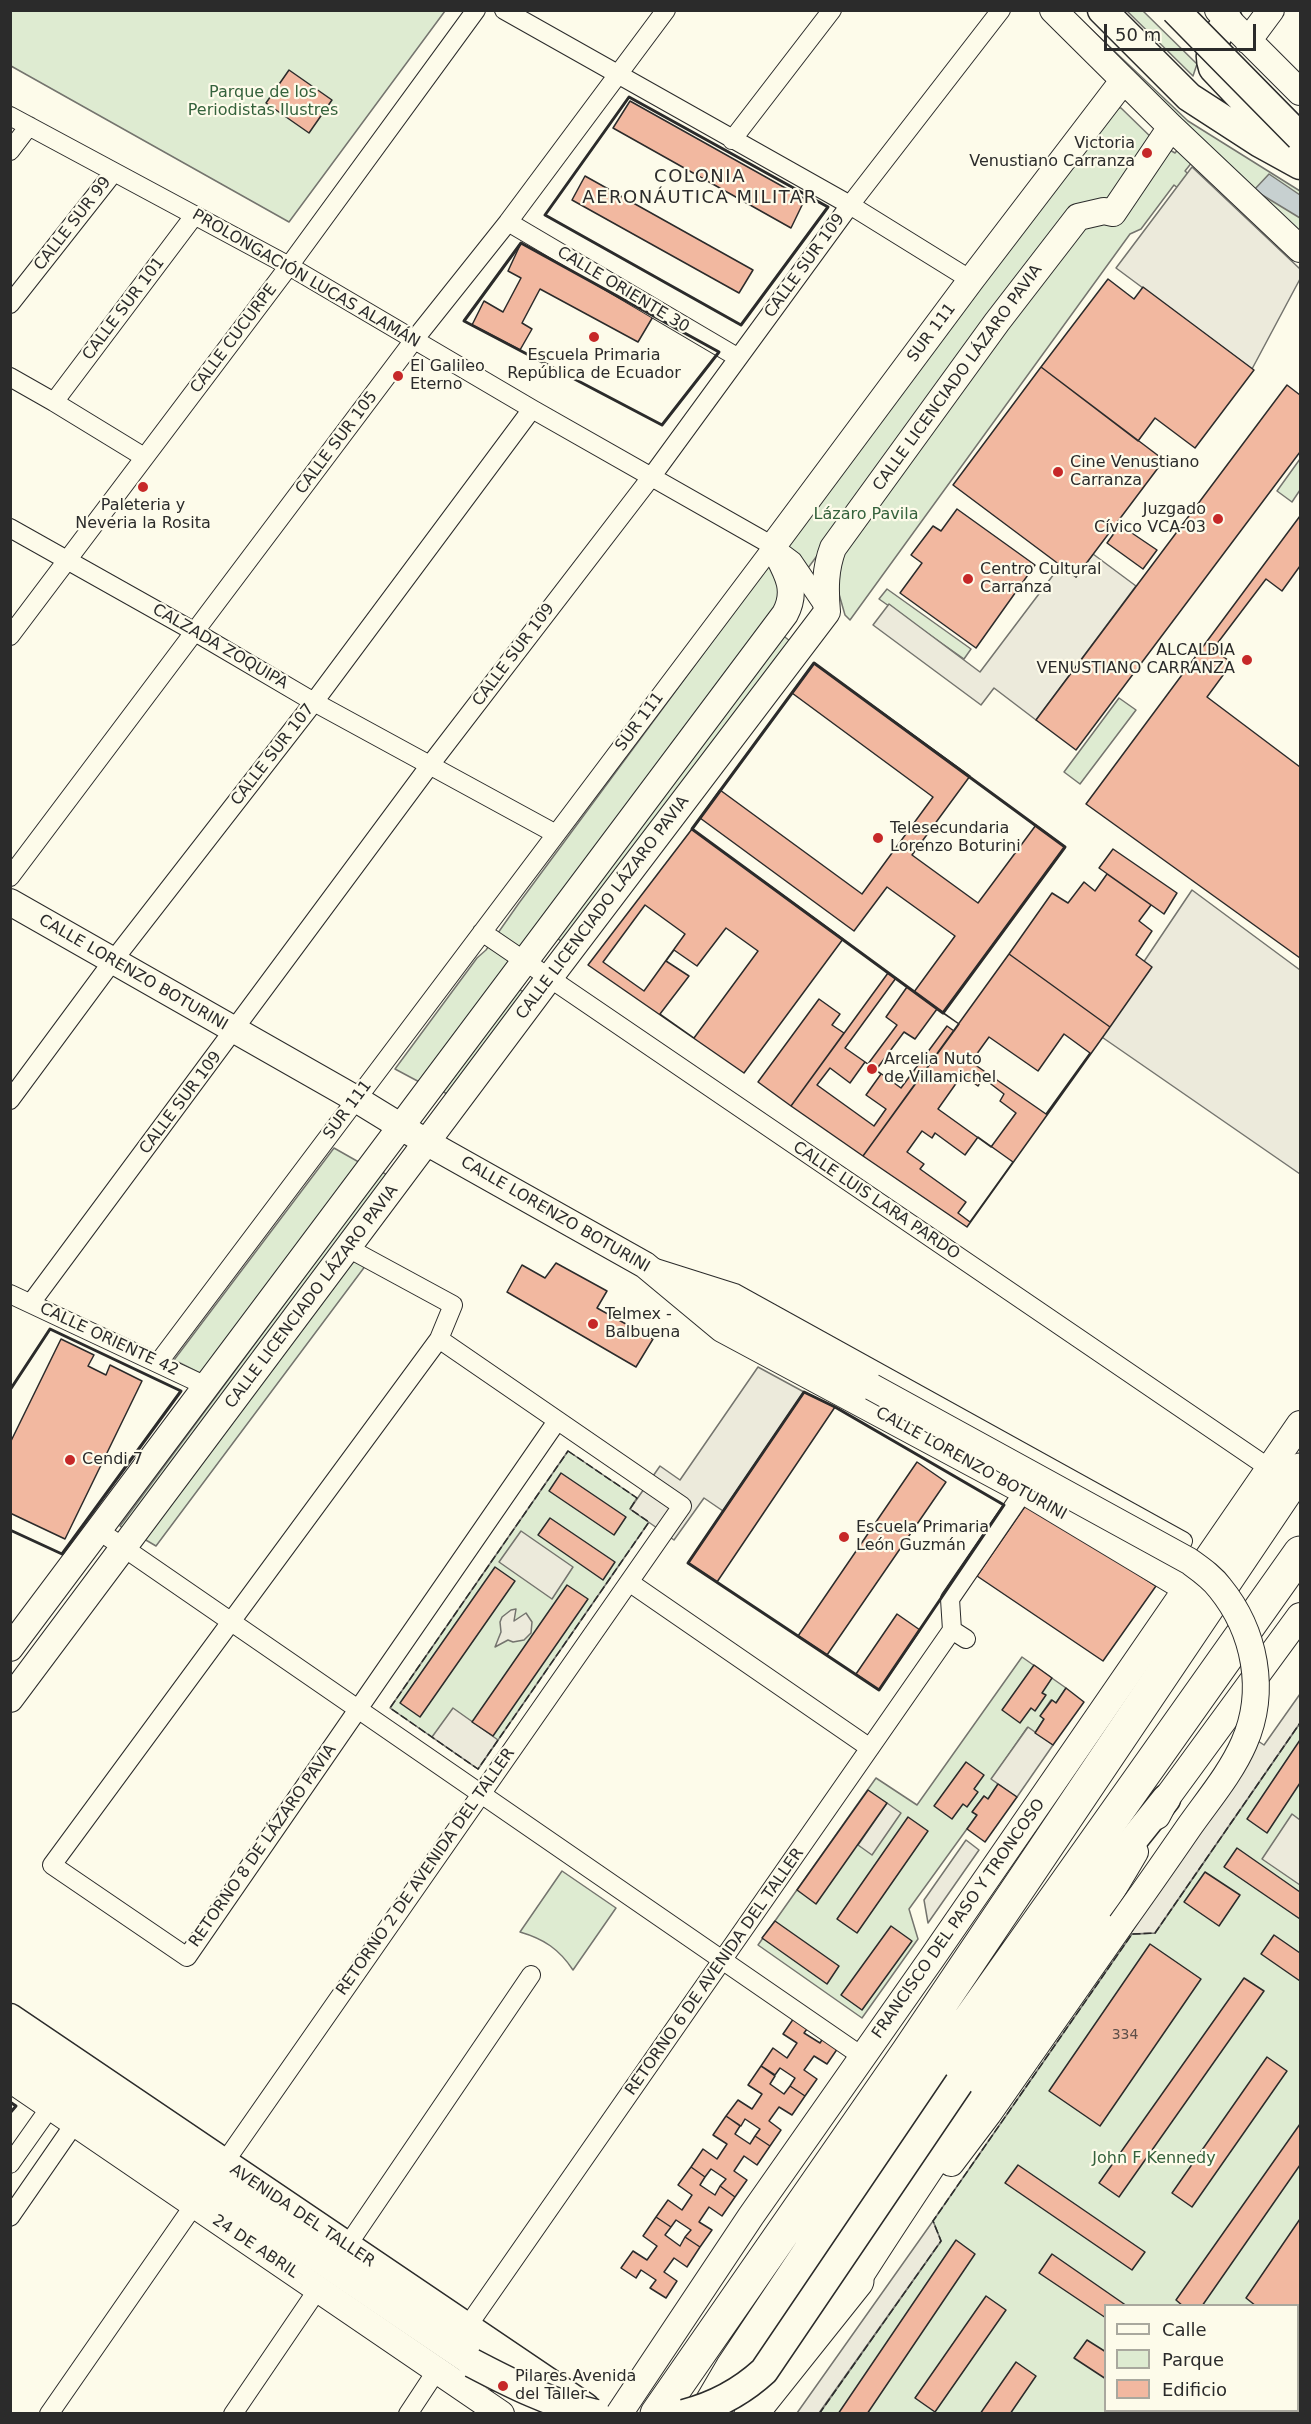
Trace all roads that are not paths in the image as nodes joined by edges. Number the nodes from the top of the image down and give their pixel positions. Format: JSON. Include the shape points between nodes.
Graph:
{"nodes":[{"id":1,"x":476,"y":10,"type":"edge"},
{"id":2,"x":504,"y":10,"type":"edge"},
{"id":3,"x":666,"y":10,"type":"edge"},
{"id":4,"x":832,"y":10,"type":"edge"},
{"id":5,"x":1001,"y":10,"type":"edge"},
{"id":6,"x":1053,"y":10,"type":"edge"},
{"id":7,"x":1082,"y":10,"type":"edge"},
{"id":8,"x":1102,"y":10,"type":"edge"},
{"id":9,"x":1174,"y":10,"type":"edge"},
{"id":10,"x":1271,"y":10,"type":"edge"},
{"id":11,"x":1227,"y":14,"type":"edge"},
{"id":12,"x":1248,"y":41,"type":"junction"},
{"id":13,"x":618,"y":76,"type":"junction"},
{"id":14,"x":1123,"y":81,"type":"junction"},
{"id":15,"x":1300,"y":92,"type":"edge"},
{"id":16,"x":1189,"y":97,"type":"junction"},
{"id":17,"x":10,"y":116,"type":"edge"},
{"id":18,"x":29,"y":126,"type":"junction"},
{"id":19,"x":1171,"y":128,"type":"junction"},
{"id":20,"x":1300,"y":137,"type":"edge"},
{"id":21,"x":732,"y":140,"type":"junction"},
{"id":22,"x":10,"y":151,"type":"edge"},
{"id":23,"x":1300,"y":160,"type":"edge"},
{"id":24,"x":1300,"y":165,"type":"edge"},
{"id":25,"x":114,"y":172,"type":"junction"},
{"id":26,"x":850,"y":205,"type":"junction"},
{"id":27,"x":194,"y":216,"type":"junction"},
{"id":28,"x":508,"y":222,"type":"junction"},
{"id":29,"x":1300,"y":249,"type":"edge"},
{"id":30,"x":289,"y":266,"type":"junction"},
{"id":31,"x":971,"y":280,"type":"junction"},
{"id":32,"x":10,"y":304,"type":"edge"},
{"id":33,"x":414,"y":340,"type":"junction"},
{"id":34,"x":737,"y":357,"type":"junction"},
{"id":35,"x":10,"y":377,"type":"edge"},
{"id":36,"x":54,"y":402,"type":"junction"},
{"id":37,"x":532,"y":409,"type":"junction"},
{"id":38,"x":144,"y":457,"type":"junction"},
{"id":39,"x":652,"y":476,"type":"junction"},
{"id":40,"x":14,"y":535,"type":"edge"},
{"id":41,"x":773,"y":546,"type":"junction"},
{"id":42,"x":68,"y":560,"type":"junction"},
{"id":43,"x":828,"y":612,"type":"junction"},
{"id":44,"x":195,"y":632,"type":"junction"},
{"id":45,"x":10,"y":636,"type":"edge"},
{"id":46,"x":314,"y":702,"type":"junction"},
{"id":47,"x":430,"y":765,"type":"junction"},
{"id":48,"x":556,"y":834,"type":"junction"},
{"id":49,"x":10,"y":877,"type":"edge"},
{"id":50,"x":10,"y":903,"type":"edge"},
{"id":51,"x":482,"y":932,"type":"junction"},
{"id":52,"x":525,"y":961,"type":"junction"},
{"id":53,"x":112,"y":962,"type":"junction"},
{"id":54,"x":550,"y":977,"type":"junction"},
{"id":55,"x":234,"y":1031,"type":"junction"},
{"id":56,"x":356,"y":1099,"type":"junction"},
{"id":57,"x":10,"y":1100,"type":"edge"},
{"id":58,"x":400,"y":1127,"type":"junction"},
{"id":59,"x":426,"y":1142,"type":"junction"},
{"id":60,"x":348,"y":1248,"type":"junction"},
{"id":61,"x":645,"y":1265,"type":"junction"},
{"id":62,"x":10,"y":1294,"type":"edge"},
{"id":63,"x":32,"y":1303,"type":"junction"},
{"id":64,"x":439,"y":1339,"type":"junction"},
{"id":65,"x":158,"y":1363,"type":"junction"},
{"id":66,"x":208,"y":1387,"type":"junction"},
{"id":67,"x":557,"y":1421,"type":"junction"},
{"id":68,"x":1300,"y":1425,"type":"edge"},
{"id":69,"x":1285,"y":1469,"type":"edge"},
{"id":70,"x":1024,"y":1491,"type":"junction"},
{"id":71,"x":98,"y":1530,"type":"junction"},
{"id":72,"x":1183,"y":1541,"type":"dead end"},
{"id":73,"x":125,"y":1548,"type":"junction"},
{"id":74,"x":1300,"y":1553,"type":"edge"},
{"id":75,"x":629,"y":1582,"type":"junction"},
{"id":76,"x":1187,"y":1589,"type":"junction"},
{"id":77,"x":1300,"y":1616,"type":"edge"},
{"id":78,"x":230,"y":1622,"type":"junction"},
{"id":79,"x":10,"y":1648,"type":"edge"},
{"id":80,"x":10,"y":1699,"type":"edge"},
{"id":81,"x":358,"y":1709,"type":"junction"},
{"id":82,"x":870,"y":1748,"type":"junction"},
{"id":83,"x":481,"y":1794,"type":"junction"},
{"id":84,"x":1166,"y":1799,"type":"junction"},
{"id":85,"x":723,"y":1961,"type":"junction"},
{"id":86,"x":531,"y":1975,"type":"dead end"},
{"id":87,"x":10,"y":2018,"type":"edge"},
{"id":88,"x":10,"y":2049,"type":"edge"},
{"id":89,"x":863,"y":2057,"type":"junction"},
{"id":90,"x":10,"y":2079,"type":"edge"},
{"id":91,"x":51,"y":2106,"type":"junction"},
{"id":92,"x":75,"y":2123,"type":"junction"},
{"id":93,"x":224,"y":2163,"type":"junction"},
{"id":94,"x":10,"y":2164,"type":"edge"},
{"id":95,"x":914,"y":2193,"type":"junction"},
{"id":96,"x":194,"y":2205,"type":"junction"},
{"id":97,"x":10,"y":2217,"type":"edge"},
{"id":98,"x":346,"y":2246,"type":"junction"},
{"id":99,"x":857,"y":2281,"type":"junction"},
{"id":100,"x":318,"y":2289,"type":"junction"},
{"id":101,"x":467,"y":2327,"type":"junction"},
{"id":102,"x":472,"y":2363,"type":"junction"},
{"id":103,"x":437,"y":2370,"type":"junction"},
{"id":104,"x":49,"y":2414,"type":"edge"},
{"id":105,"x":233,"y":2414,"type":"edge"},
{"id":106,"x":408,"y":2414,"type":"edge"},
{"id":107,"x":501,"y":2414,"type":"edge"},
{"id":108,"x":549,"y":2414,"type":"edge"},
{"id":109,"x":595,"y":2414,"type":"edge"},
{"id":110,"x":619,"y":2414,"type":"edge"},
{"id":111,"x":657,"y":2414,"type":"edge"},
{"id":112,"x":684,"y":2414,"type":"edge"},
{"id":113,"x":705,"y":2414,"type":"edge"},
{"id":114,"x":751,"y":2414,"type":"edge"},
{"id":115,"x":772,"y":2414,"type":"edge"}],
"edges":[{"from":1,"to":30,"type":"street","name":"CALLE CUCURPE"},
{"from":2,"to":13,"type":"street"},
{"from":3,"to":13,"type":"street","name":"CALLE SUR 105"},
{"from":4,"to":21,"type":"street"},
{"from":5,"to":26,"type":"street","name":"CALLE SUR 109"},
{"from":6,"to":14,"type":"street"},
{"from":7,"to":16,"type":"main road","via":[[1103,31]]},
{"from":8,"to":16,"type":"main road"},
{"from":9,"to":20,"type":"main road","bridge":true},
{"from":10,"to":12,"type":"street"},
{"from":11,"to":12,"type":"street"},
{"from":11,"to":23,"type":"main road","via":[[1212,44],[1209,57],[1213,68]]},
{"from":12,"to":15,"type":"street"},
{"from":13,"to":21,"type":"street"},
{"from":13,"to":28,"type":"street","name":"CALLE SUR 105"},
{"from":14,"to":19,"type":"street"},
{"from":14,"to":31,"type":"street","name":"SUR 111"},
{"from":16,"to":24,"type":"main road"},
{"from":17,"to":18,"type":"street","name":"PROLONGACIÓN LUCAS ALAMÁN"},
{"from":18,"to":22,"type":"street"},
{"from":18,"to":25,"type":"street","name":"PROLONGACIÓN LUCAS ALAMÁN"},
{"from":19,"to":29,"type":"street"},
{"from":19,"to":43,"type":"street","name":"CALLE LICENCIADO LÁZARO PAVIA","via":[[1113,213],[1104,211],[1078,217],[833,548],[827,564]]},
{"from":21,"to":26,"type":"street"},
{"from":25,"to":27,"type":"street","name":"PROLONGACIÓN LUCAS ALAMÁN"},
{"from":25,"to":32,"type":"street","name":"CALLE SUR 99"},
{"from":26,"to":31,"type":"street"},
{"from":26,"to":34,"type":"street","name":"CALLE SUR 109"},
{"from":27,"to":30,"type":"street","name":"PROLONGACIÓN LUCAS ALAMÁN"},
{"from":27,"to":36,"type":"street","name":"CALLE SUR 101"},
{"from":28,"to":33,"type":"street","name":"CALLE SUR 105"},
{"from":28,"to":34,"type":"street","name":"CALLE ORIENTE 30"},
{"from":30,"to":33,"type":"street","name":"PROLONGACIÓN LUCAS ALAMÁN"},
{"from":30,"to":38,"type":"street","name":"CALLE CUCURPE"},
{"from":31,"to":41,"type":"street","name":"SUR 111"},
{"from":33,"to":37,"type":"street","name":"PROLONGACIÓN LUCAS ALAMÁN"},
{"from":33,"to":44,"type":"street","name":"CALLE SUR 105"},
{"from":34,"to":39,"type":"street","name":"CALLE SUR 109"},
{"from":35,"to":36,"type":"street"},
{"from":36,"to":38,"type":"street"},
{"from":37,"to":39,"type":"street","name":"PROLONGACIÓN LUCAS ALAMÁN"},
{"from":37,"to":46,"type":"street","name":"CALLE SUR 107"},
{"from":38,"to":42,"type":"street","name":"CALLE CUCURPE"},
{"from":39,"to":41,"type":"street","name":"PROLONGACIÓN LUCAS ALAMÁN"},
{"from":39,"to":47,"type":"street","name":"CALLE SUR 109"},
{"from":40,"to":42,"type":"street","name":"CALZADA ZOQUIPA"},
{"from":41,"to":43,"type":"street","name":"PROLONGACIÓN LUCAS ALAMÁN","via":[[793,561]]},
{"from":41,"to":48,"type":"street","name":"SUR 111"},
{"from":41,"to":52,"type":"street","name":"CALLE LICENCIADO LÁZARO PAVIA","via":[[793,591],[785,615]]},
{"from":42,"to":44,"type":"street","name":"CALZADA ZOQUIPA"},
{"from":42,"to":45,"type":"street","name":"CALLE CUCURPE"},
{"from":43,"to":54,"type":"street","name":"CALLE LICENCIADO LÁZARO PAVIA"},
{"from":44,"to":46,"type":"street","name":"CALZADA ZOQUIPA"},
{"from":44,"to":49,"type":"street","name":"CALLE SUR 105"},
{"from":46,"to":47,"type":"street","name":"CALZADA ZOQUIPA"},
{"from":46,"to":53,"type":"street","name":"CALLE SUR 107"},
{"from":47,"to":48,"type":"street","name":"CALZADA ZOQUIPA"},
{"from":47,"to":55,"type":"street","name":"CALLE SUR 109"},
{"from":48,"to":51,"type":"street","name":"SUR 111"},
{"from":50,"to":53,"type":"street","name":"CALLE LORENZO BOTURINI"},
{"from":51,"to":52,"type":"street","name":"CALLE LUIS LARA PARDO"},
{"from":51,"to":56,"type":"street","name":"SUR 111"},
{"from":52,"to":54,"type":"street","name":"CALLE LUIS LARA PARDO"},
{"from":52,"to":58,"type":"street","name":"CALLE LICENCIADO LÁZARO PAVIA"},
{"from":53,"to":55,"type":"street","name":"CALLE LORENZO BOTURINI"},
{"from":53,"to":57,"type":"street","name":"CALLE SUR 107"},
{"from":54,"to":59,"type":"street","name":"CALLE LICENCIADO LÁZARO PAVIA"},
{"from":54,"to":69,"type":"street","name":"CALLE LUIS LARA PARDO"},
{"from":55,"to":56,"type":"street","name":"CALLE LORENZO BOTURINI"},
{"from":55,"to":63,"type":"street","name":"CALLE SUR 109"},
{"from":56,"to":58,"type":"street","name":"CALLE LORENZO BOTURINI"},
{"from":56,"to":65,"type":"street","name":"SUR 111"},
{"from":58,"to":59,"type":"street","name":"CALLE LORENZO BOTURINI"},
{"from":58,"to":66,"type":"street","name":"CALLE LICENCIADO LÁZARO PAVIA"},
{"from":59,"to":60,"type":"street","name":"CALLE LICENCIADO LÁZARO PAVIA"},
{"from":59,"to":61,"type":"street","name":"CALLE LORENZO BOTURINI"},
{"from":60,"to":64,"type":"street","name":"RETORNO 8 DE LÁZARO PAVIA","via":[[453,1305]]},
{"from":60,"to":73,"type":"street","name":"CALLE LICENCIADO LÁZARO PAVIA"},
{"from":61,"to":70,"type":"street","name":"CALLE LORENZO BOTURINI","via":[[722,1329]]},
{"from":61,"to":72,"type":"street","via":[[735,1293]]},
{"from":61,"to":95,"type":"street","bridge":true,"via":[[1189,1561],[1220,1587],[1250,1643],[1255,1708],[1244,1742],[1221,1782],[956,2159]]},
{"from":62,"to":63,"type":"street","name":"CALLE ORIENTE 42"},
{"from":63,"to":65,"type":"street","name":"CALLE ORIENTE 42"},
{"from":64,"to":67,"type":"street"},
{"from":64,"to":78,"type":"street","name":"RETORNO 8 DE LÁZARO PAVIA"},
{"from":65,"to":66,"type":"street","name":"CALLE ORIENTE 42"},
{"from":66,"to":71,"type":"street","name":"CALLE LICENCIADO LÁZARO PAVIA"},
{"from":67,"to":75,"type":"street","name":"RETORNO 2 DE AVENIDA DEL TALLER","via":[[682,1506]]},
{"from":67,"to":81,"type":"street","name":"RETORNO 8 DE LÁZARO PAVIA"},
{"from":68,"to":69,"type":"street","name":"FRANCISCO DEL PASO Y TRONCOSO"},
{"from":69,"to":76,"type":"street","name":"FRANCISCO DEL PASO Y TRONCOSO"},
{"from":69,"to":111,"type":"highway","name":"FRANCISCO DEL PASO Y TRONCOSO","via":[[915,2042]]},
{"from":70,"to":76,"type":"street","name":"CALLE LORENZO BOTURINI"},
{"from":70,"to":82,"type":"street","name":"RETORNO 6 DE AVENIDA DEL TALLER","via":[[950,1599],[959,1634]]},
{"from":71,"to":73,"type":"street"},
{"from":71,"to":79,"type":"street","name":"CALLE LICENCIADO LÁZARO PAVIA"},
{"from":73,"to":78,"type":"street"},
{"from":73,"to":80,"type":"street","name":"CALLE LICENCIADO LÁZARO PAVIA"},
{"from":74,"to":113,"type":"highway","via":[[888,2135]]},
{"from":75,"to":82,"type":"street"},
{"from":75,"to":83,"type":"street","name":"RETORNO 2 DE AVENIDA DEL TALLER"},
{"from":76,"to":89,"type":"street","name":"FRANCISCO DEL PASO Y TRONCOSO"},
{"from":77,"to":84,"type":"street"},
{"from":78,"to":81,"type":"street"},
{"from":78,"to":81,"type":"street","name":"RETORNO 8 DE LÁZARO PAVIA","via":[[52,1866],[187,1957]]},
{"from":81,"to":83,"type":"street"},
{"from":82,"to":85,"type":"street","name":"RETORNO 6 DE AVENIDA DEL TALLER"},
{"from":83,"to":85,"type":"street"},
{"from":83,"to":93,"type":"street","name":"RETORNO 2 DE AVENIDA DEL TALLER"},
{"from":84,"to":95,"type":"street","via":[[1099,1914]]},
{"from":84,"to":112,"type":"main road","bridge":true,"via":[[1086,1899],[764,2371],[730,2397]]},
{"from":85,"to":89,"type":"street"},
{"from":85,"to":101,"type":"street","name":"RETORNO 6 DE AVENIDA DEL TALLER"},
{"from":86,"to":98,"type":"street"},
{"from":87,"to":93,"type":"main road","name":"AVENIDA DEL TALLER"},
{"from":88,"to":102,"type":"main road","name":"AVENIDA DEL TALLER"},
{"from":89,"to":110,"type":"street","name":"FRANCISCO DEL PASO Y TRONCOSO"},
{"from":90,"to":91,"type":"street","name":"24 DE ABRIL"},
{"from":91,"to":92,"type":"street","name":"24 DE ABRIL"},
{"from":91,"to":94,"type":"street"},
{"from":92,"to":96,"type":"street","name":"24 DE ABRIL"},
{"from":92,"to":97,"type":"street"},
{"from":93,"to":98,"type":"main road","name":"AVENIDA DEL TALLER"},
{"from":95,"to":99,"type":"street"},
{"from":96,"to":100,"type":"street","name":"24 DE ABRIL"},
{"from":96,"to":104,"type":"street"},
{"from":98,"to":101,"type":"main road","name":"AVENIDA DEL TALLER"},
{"from":99,"to":114,"type":"highway"},
{"from":99,"to":115,"type":"street"},
{"from":100,"to":103,"type":"street","name":"24 DE ABRIL"},
{"from":100,"to":105,"type":"street"},
{"from":101,"to":109,"type":"main road","name":"AVENIDA DEL TALLER"},
{"from":102,"to":108,"type":"main road","name":"AVENIDA DEL TALLER","bridge":true},
{"from":102,"to":109,"type":"main road","bridge":true,"via":[[534,2394]]},
{"from":103,"to":106,"type":"street"},
{"from":103,"to":107,"type":"street","name":"24 DE ABRIL"}]}
